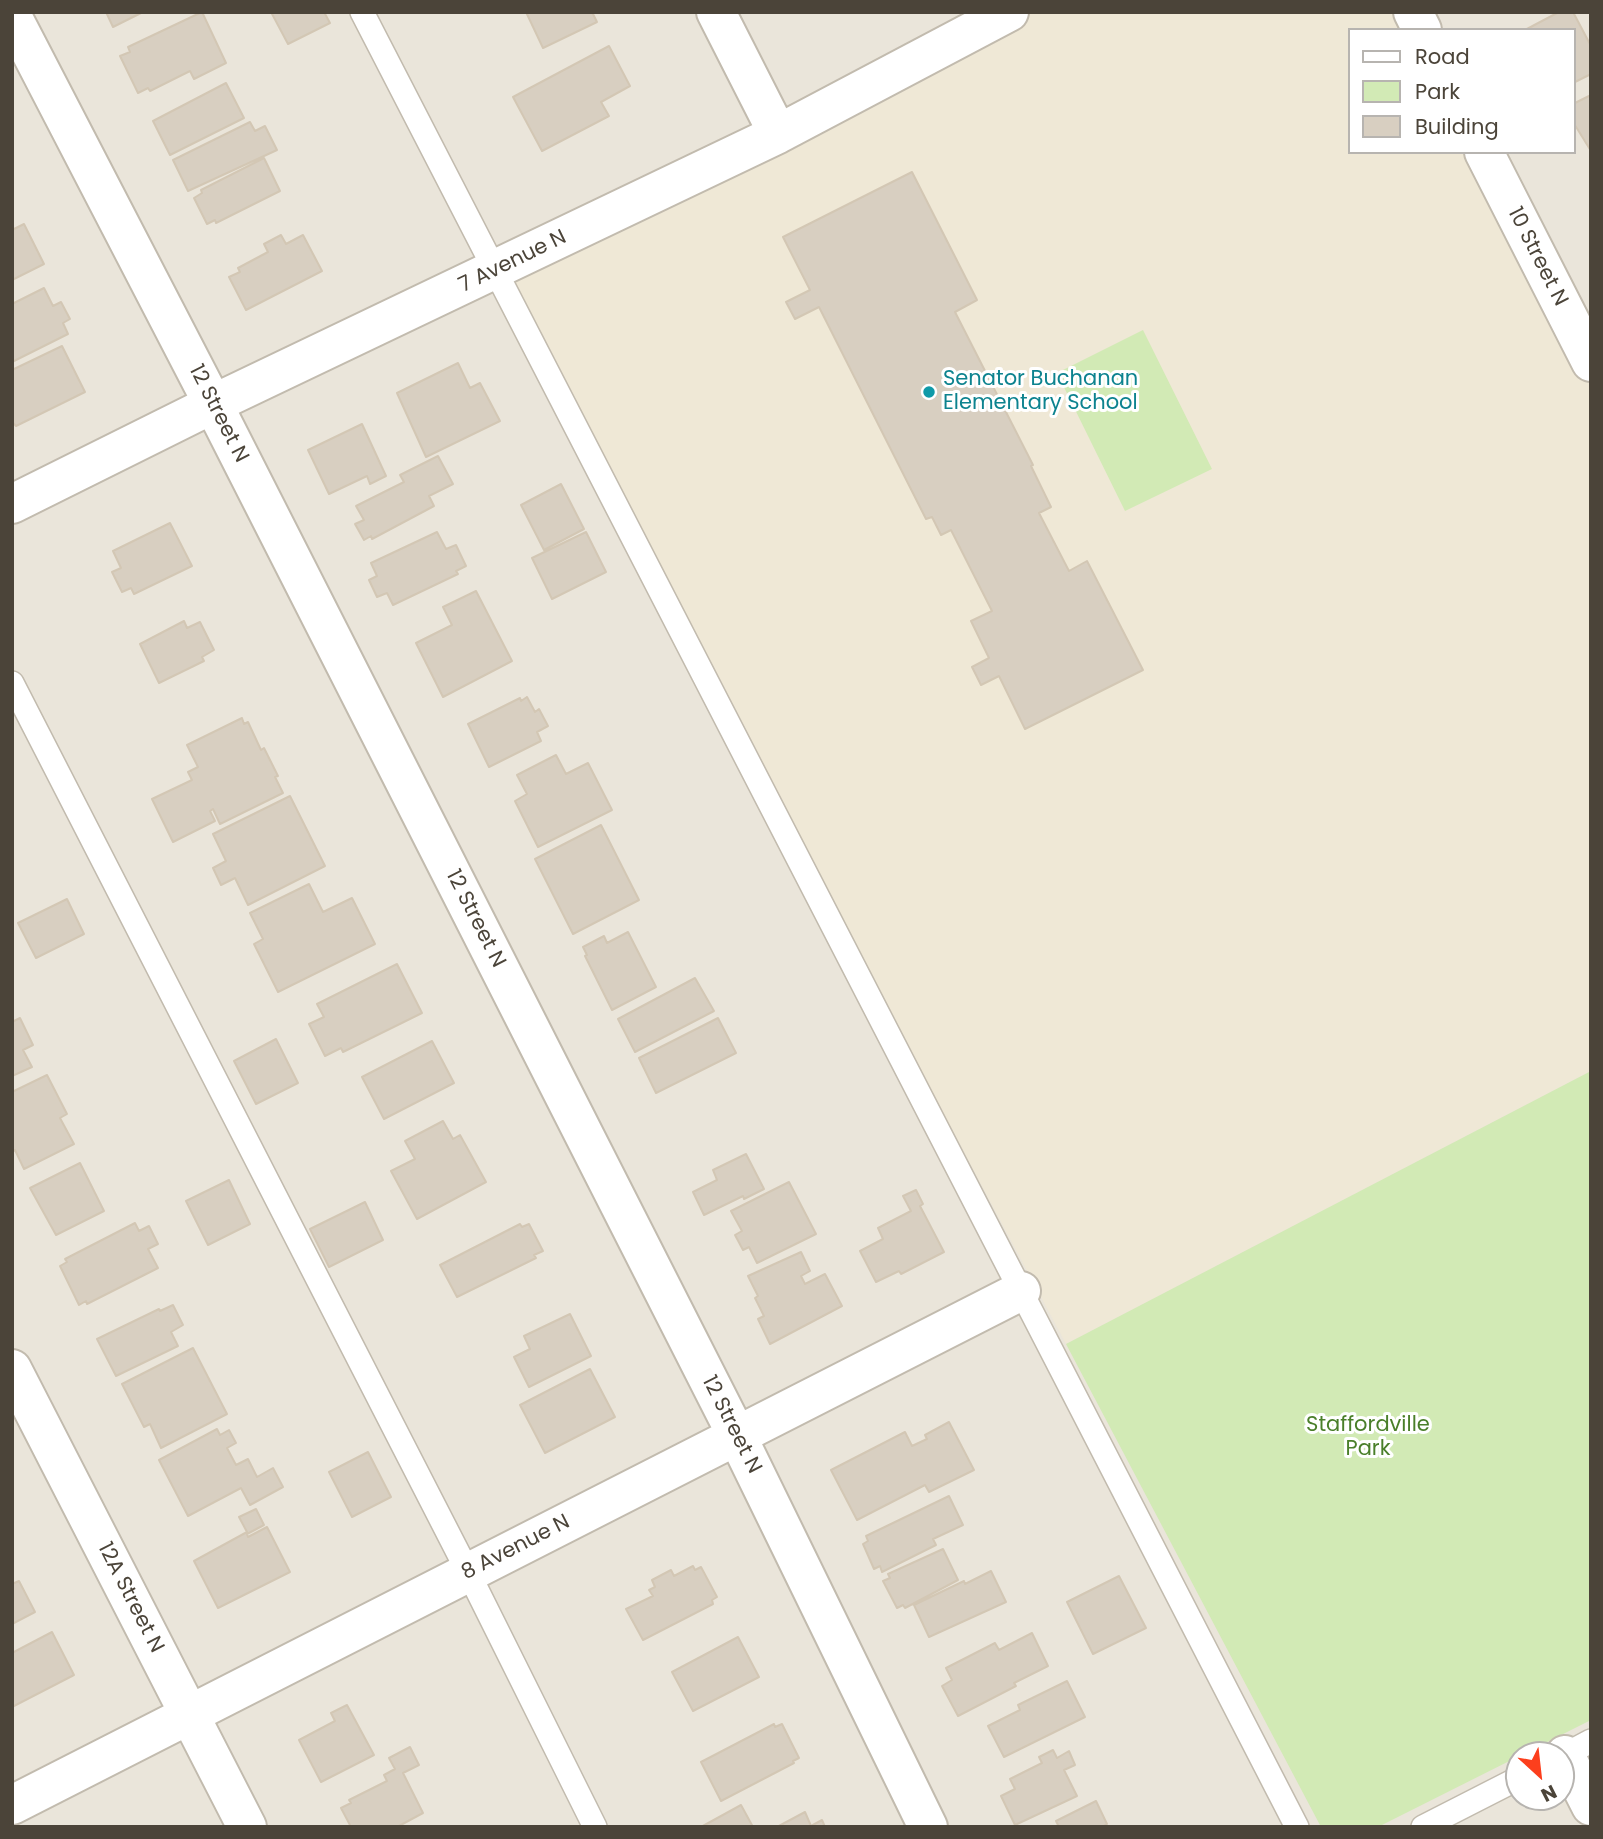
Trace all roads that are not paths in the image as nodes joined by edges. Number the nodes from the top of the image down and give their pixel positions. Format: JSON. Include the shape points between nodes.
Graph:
{"nodes":[{"id":1,"x":362,"y":12,"type":"edge"},
{"id":2,"x":716,"y":12,"type":"edge"},
{"id":3,"x":1009,"y":12,"type":"edge"},
{"id":4,"x":1413,"y":12,"type":"edge"},
{"id":5,"x":12,"y":16,"type":"edge"},
{"id":6,"x":1421,"y":28,"type":"edge"},
{"id":7,"x":778,"y":134,"type":"junction"},
{"id":8,"x":1485,"y":154,"type":"edge"},
{"id":9,"x":495,"y":271,"type":"junction"},
{"id":10,"x":1591,"y":362,"type":"edge"},
{"id":11,"x":213,"y":404,"type":"junction"},
{"id":12,"x":12,"y":504,"type":"edge"},
{"id":13,"x":12,"y":682,"type":"edge"},
{"id":14,"x":1021,"y":1291,"type":"junction"},
{"id":15,"x":12,"y":1369,"type":"edge"},
{"id":16,"x":737,"y":1436,"type":"junction"},
{"id":17,"x":468,"y":1572,"type":"junction"},
{"id":18,"x":191,"y":1716,"type":"junction"},
{"id":19,"x":1575,"y":1760,"type":"edge"},
{"id":20,"x":1505,"y":1785,"type":"edge"},
{"id":21,"x":12,"y":1805,"type":"edge"},
{"id":22,"x":1591,"y":1806,"type":"edge"},
{"id":23,"x":247,"y":1827,"type":"edge"},
{"id":24,"x":595,"y":1827,"type":"edge"},
{"id":25,"x":928,"y":1827,"type":"edge"},
{"id":26,"x":1297,"y":1827,"type":"edge"},
{"id":27,"x":1423,"y":1827,"type":"edge"}],
"edges":[{"from":1,"to":9,"type":"lane"},
{"from":2,"to":7,"type":"street"},
{"from":3,"to":7,"type":"street","name":"7 Avenue N"},
{"from":4,"to":6,"type":"street"},
{"from":5,"to":11,"type":"street","name":"12 Street N"},
{"from":7,"to":9,"type":"street","name":"7 Avenue N"},
{"from":8,"to":10,"type":"street","name":"10 Street N"},
{"from":9,"to":11,"type":"street","name":"7 Avenue N"},
{"from":9,"to":14,"type":"lane"},
{"from":11,"to":12,"type":"street","name":"7 Avenue N"},
{"from":11,"to":16,"type":"street","name":"12 Street N"},
{"from":13,"to":17,"type":"lane"},
{"from":14,"to":16,"type":"street","name":"8 Avenue N"},
{"from":14,"to":26,"type":"lane"},
{"from":15,"to":18,"type":"street","name":"12A Street N"},
{"from":16,"to":17,"type":"street","name":"8 Avenue N"},
{"from":16,"to":25,"type":"street","name":"12 Street N"},
{"from":17,"to":18,"type":"street","name":"8 Avenue N"},
{"from":17,"to":24,"type":"lane"},
{"from":18,"to":21,"type":"street","name":"8 Avenue N"},
{"from":18,"to":23,"type":"street","name":"12A Street N"},
{"from":19,"to":22,"type":"street"},
{"from":20,"to":27,"type":"lane"}]}
